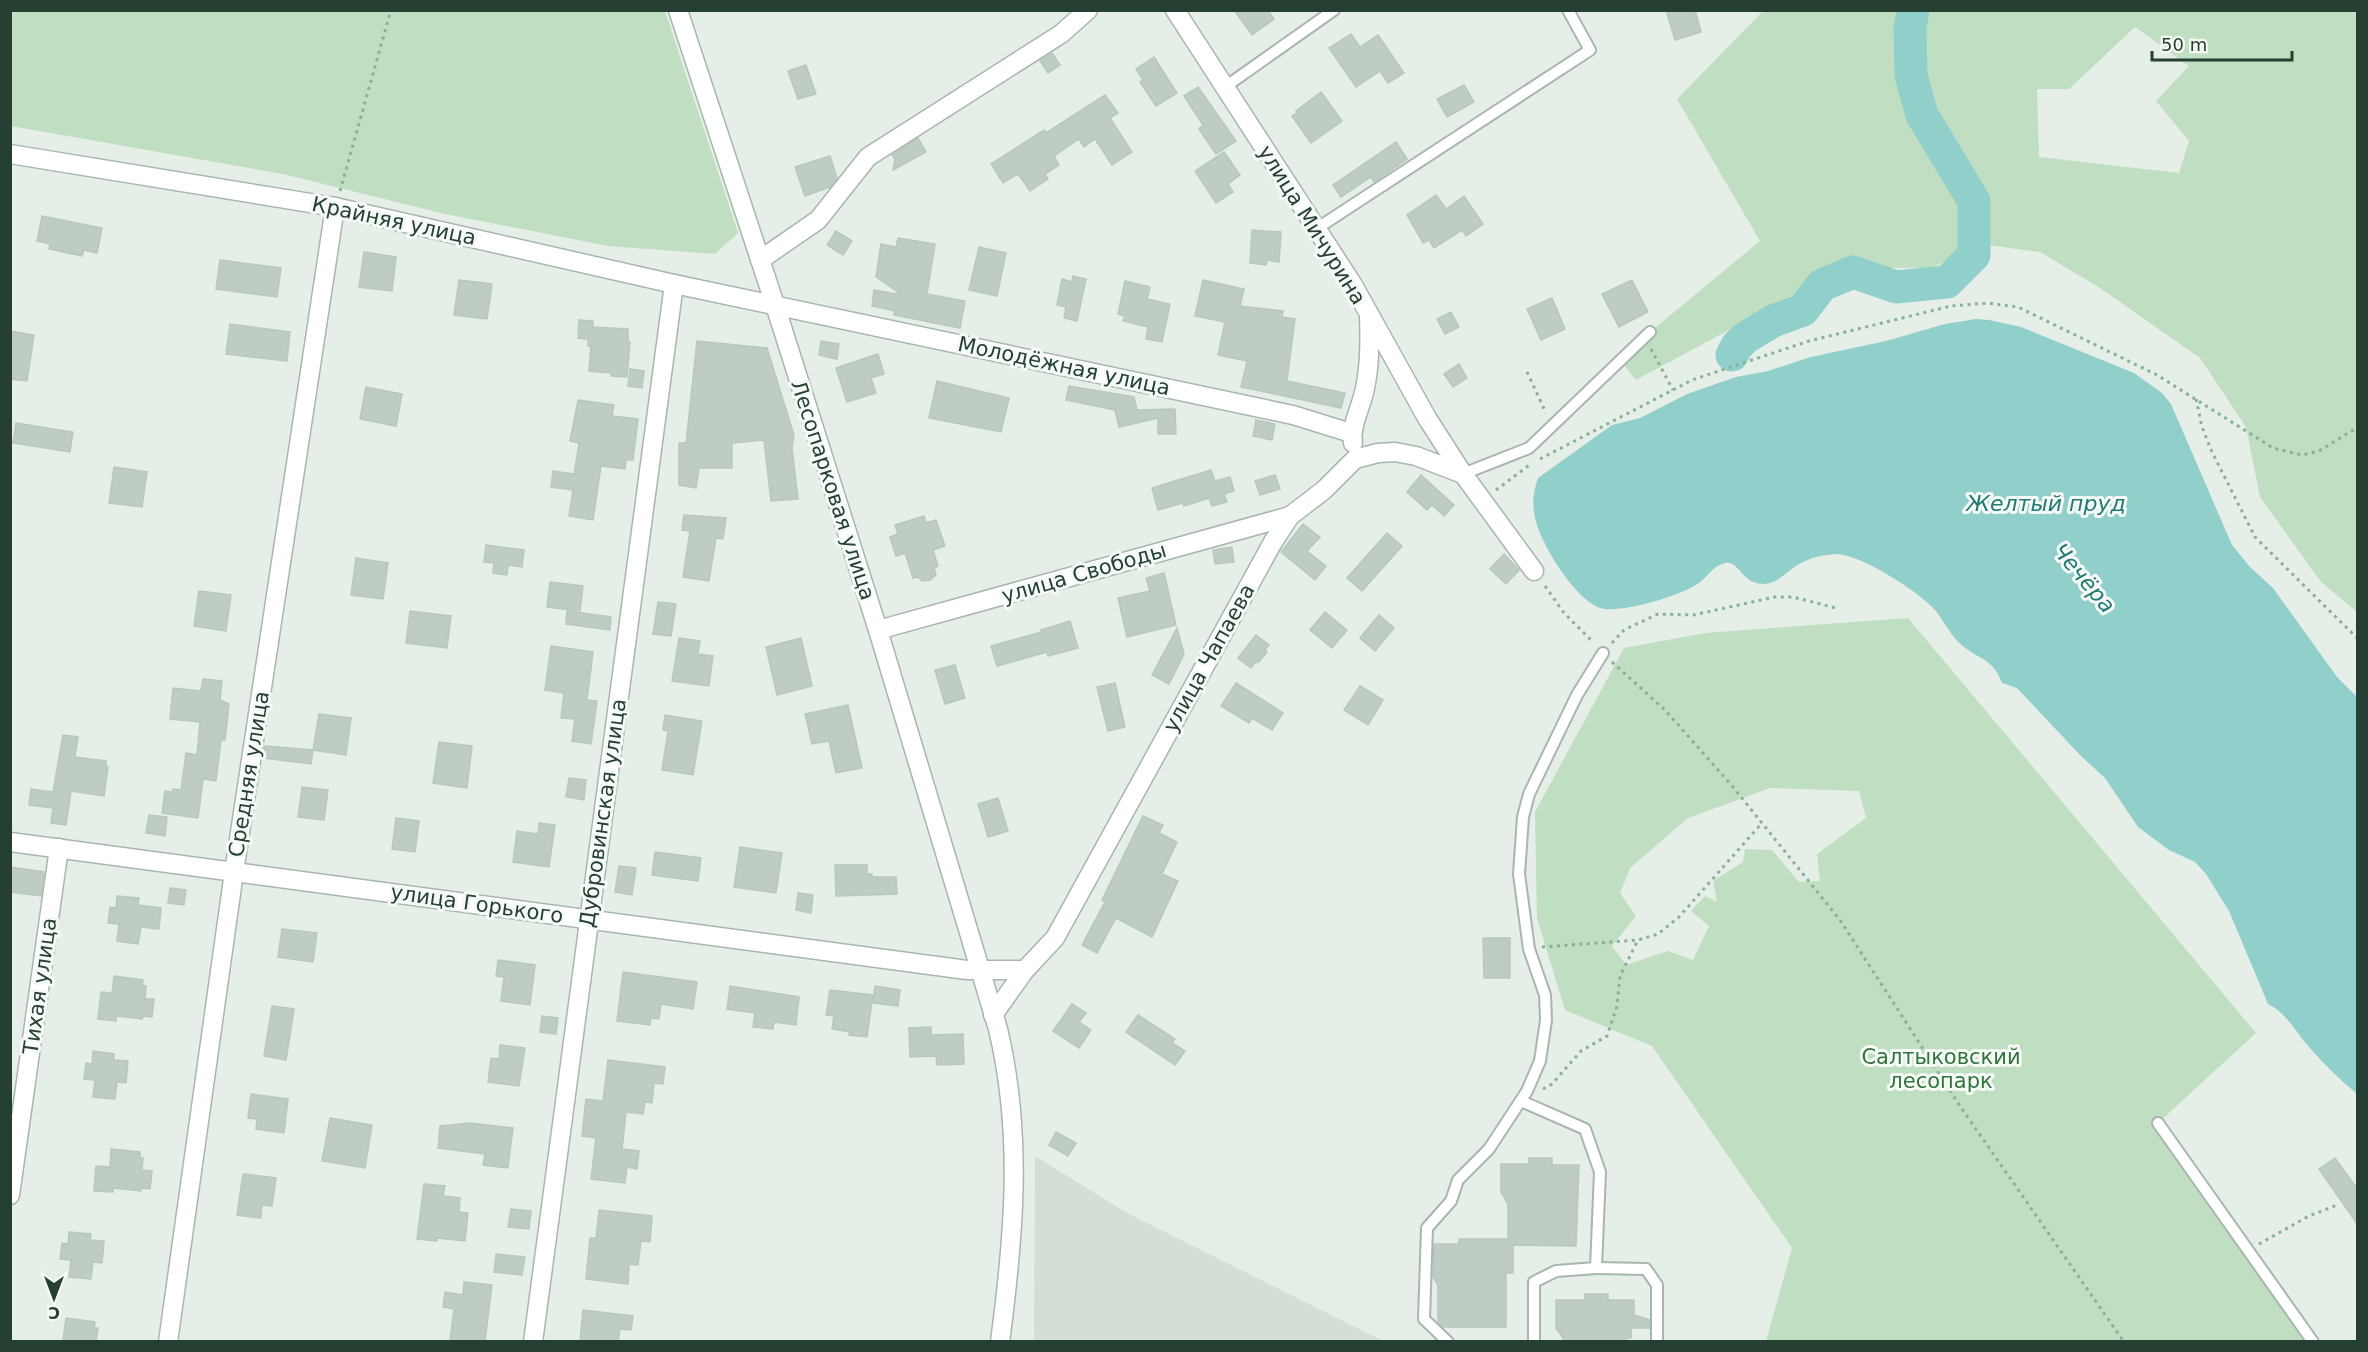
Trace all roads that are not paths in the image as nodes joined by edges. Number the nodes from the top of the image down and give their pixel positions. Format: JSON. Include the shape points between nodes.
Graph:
{"nodes":[{"id":1,"x":678,"y":10,"type":"edge"},
{"id":2,"x":1088,"y":10,"type":"edge"},
{"id":3,"x":1175,"y":10,"type":"edge"},
{"id":4,"x":1334,"y":10,"type":"edge"},
{"id":5,"x":1568,"y":10,"type":"edge"},
{"id":6,"x":1225,"y":87,"type":"junction"},
{"id":7,"x":10,"y":154,"type":"edge"},
{"id":8,"x":335,"y":207,"type":"junction"},
{"id":9,"x":1316,"y":229,"type":"junction"},
{"id":10,"x":760,"y":260,"type":"junction"},
{"id":11,"x":674,"y":284,"type":"junction"},
{"id":12,"x":775,"y":305,"type":"junction"},
{"id":13,"x":1368,"y":313,"type":"junction"},
{"id":14,"x":1648,"y":335,"type":"road end"},
{"id":15,"x":1351,"y":433,"type":"junction"},
{"id":16,"x":1355,"y":459,"type":"junction"},
{"id":17,"x":1463,"y":474,"type":"junction"},
{"id":18,"x":1290,"y":516,"type":"junction"},
{"id":19,"x":1534,"y":571,"type":"road end"},
{"id":20,"x":878,"y":630,"type":"junction"},
{"id":21,"x":1603,"y":653,"type":"road end"},
{"id":22,"x":10,"y":842,"type":"edge"},
{"id":23,"x":59,"y":848,"type":"junction"},
{"id":24,"x":234,"y":872,"type":"junction"},
{"id":25,"x":588,"y":919,"type":"junction"},
{"id":26,"x":1025,"y":970,"type":"junction"},
{"id":27,"x":980,"y":971,"type":"junction"},
{"id":28,"x":993,"y":1015,"type":"junction"},
{"id":29,"x":1521,"y":1101,"type":"junction"},
{"id":30,"x":2158,"y":1123,"type":"dead end"},
{"id":31,"x":10,"y":1195,"type":"edge"},
{"id":32,"x":1596,"y":1268,"type":"junction"},
{"id":33,"x":168,"y":1341,"type":"edge"},
{"id":34,"x":533,"y":1341,"type":"edge"},
{"id":35,"x":1000,"y":1341,"type":"edge"},
{"id":36,"x":1448,"y":1341,"type":"edge"},
{"id":37,"x":1534,"y":1341,"type":"edge"},
{"id":38,"x":1657,"y":1341,"type":"edge"},
{"id":39,"x":2313,"y":1341,"type":"edge"}],
"edges":[{"from":1,"to":10,"type":"street","name":"Лесопарковая улица"},
{"from":2,"to":10,"type":"street","via":[[1061,34],[868,158],[818,220]]},
{"from":3,"to":6,"type":"street","name":"улица Мичурина"},
{"from":4,"to":6,"type":"lane"},
{"from":5,"to":9,"type":"lane","via":[[1590,50]]},
{"from":6,"to":9,"type":"street","name":"улица Мичурина"},
{"from":7,"to":8,"type":"street","name":"Крайняя улица"},
{"from":8,"to":11,"type":"street","name":"Крайняя улица"},
{"from":8,"to":24,"type":"street","name":"Средняя улица"},
{"from":9,"to":13,"type":"street","name":"улица Мичурина"},
{"from":10,"to":12,"type":"street","name":"Лесопарковая улица"},
{"from":11,"to":12,"type":"street","name":"Крайняя улица"},
{"from":11,"to":25,"type":"street","name":"Дубровинская улица"},
{"from":12,"to":15,"type":"street","name":"Молодёжная улица","via":[[1293,415]]},
{"from":12,"to":20,"type":"street","name":"Лесопарковая улица"},
{"from":13,"to":15,"type":"street","name":"улица Мичурина","via":[[1366,386]]},
{"from":13,"to":17,"type":"street"},
{"from":14,"to":17,"type":"lane","via":[[1529,448]]},
{"from":15,"to":16,"type":"street","name":"улица Мичурина"},
{"from":16,"to":17,"type":"street","via":[[1395,452]]},
{"from":16,"to":18,"type":"street","name":"улица Чапаева"},
{"from":17,"to":19,"type":"street"},
{"from":18,"to":20,"type":"street","name":"улица Свободы"},
{"from":18,"to":26,"type":"street","name":"улица Чапаева","via":[[1055,938]]},
{"from":20,"to":27,"type":"street","name":"Лесопарковая улица"},
{"from":21,"to":29,"type":"lane","via":[[1577,695],[1538,774],[1523,817],[1519,874],[1529,949],[1545,995],[1546,1020],[1540,1061]]},
{"from":22,"to":23,"type":"street","name":"улица Горького"},
{"from":23,"to":24,"type":"street","name":"улица Горького"},
{"from":23,"to":31,"type":"street","name":"Тихая улица"},
{"from":24,"to":25,"type":"street","name":"улица Горького"},
{"from":24,"to":33,"type":"street","name":"Средняя улица"},
{"from":25,"to":27,"type":"street","name":"улица Горького"},
{"from":25,"to":34,"type":"street","name":"Дубровинская улица"},
{"from":26,"to":27,"type":"street"},
{"from":26,"to":28,"type":"street","name":"улица Чапаева"},
{"from":27,"to":28,"type":"street","name":"Лесопарковая улица"},
{"from":28,"to":35,"type":"street","name":"Лесопарковая улица","via":[[1011,1096],[1013,1148],[1013,1237]]},
{"from":29,"to":32,"type":"lane","via":[[1586,1129],[1600,1172]]},
{"from":29,"to":36,"type":"lane","via":[[1489,1149],[1458,1180],[1451,1201],[1427,1228],[1424,1318]]},
{"from":30,"to":39,"type":"lane"},
{"from":32,"to":37,"type":"lane","via":[[1556,1271],[1534,1282]]},
{"from":32,"to":38,"type":"lane","via":[[1646,1269],[1657,1285]]}]}
